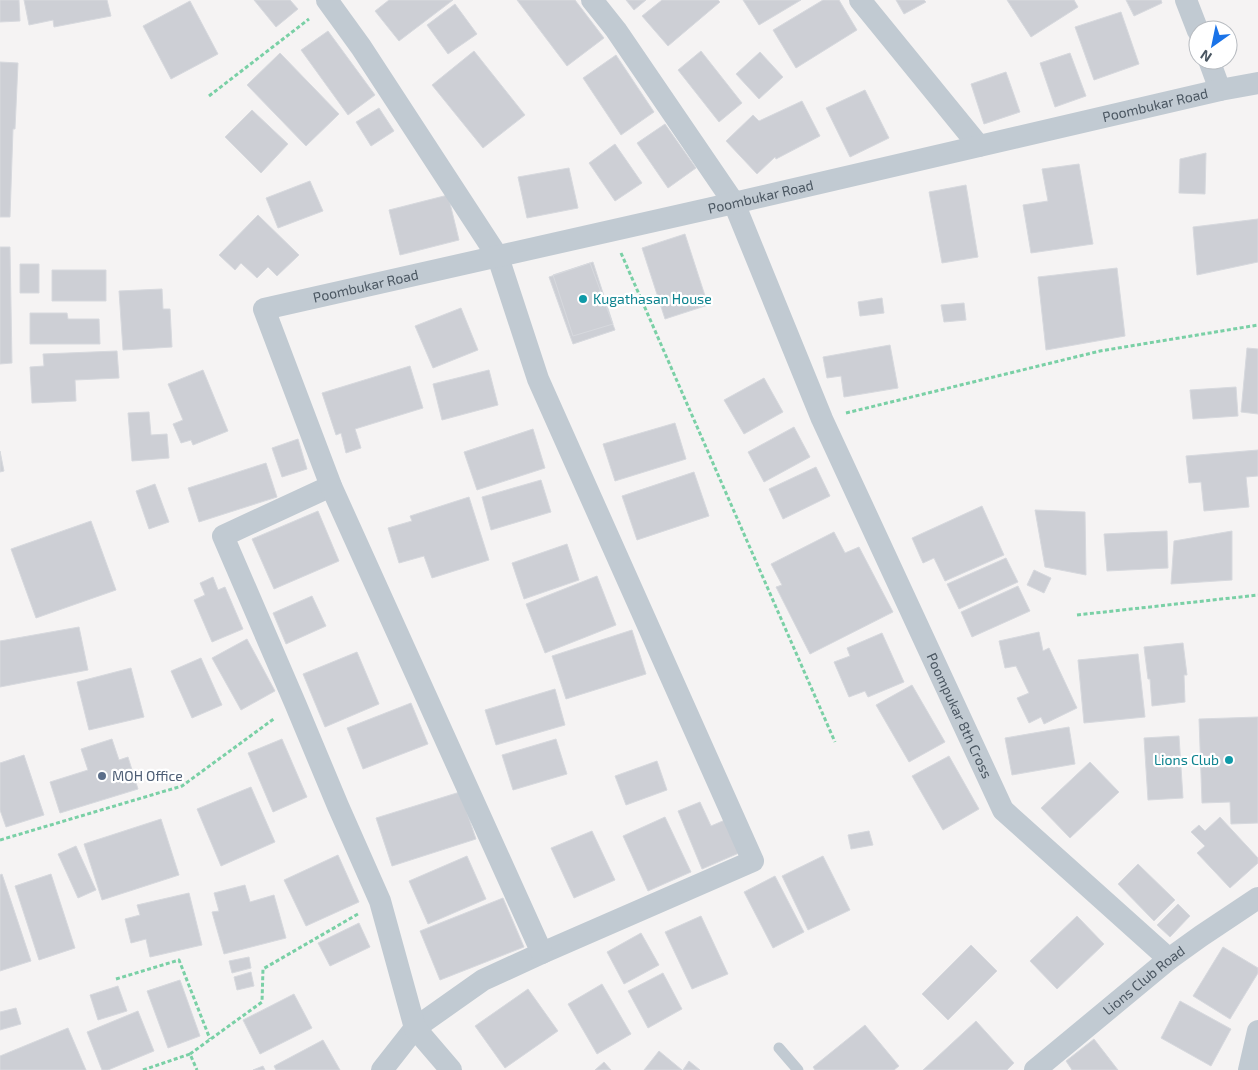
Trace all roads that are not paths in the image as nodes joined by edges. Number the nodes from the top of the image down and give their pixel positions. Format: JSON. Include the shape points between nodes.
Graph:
{"nodes":[{"id":1,"x":592,"y":0,"type":"edge"},
{"id":2,"x":860,"y":0,"type":"edge"},
{"id":3,"x":1186,"y":0,"type":"edge"},
{"id":4,"x":328,"y":2,"type":"edge"},
{"id":5,"x":1194,"y":20,"type":"edge"},
{"id":6,"x":1213,"y":70,"type":"edge"},
{"id":7,"x":1258,"y":85,"type":"edge"},
{"id":8,"x":1220,"y":90,"type":"junction"},
{"id":9,"x":979,"y":146,"type":"junction"},
{"id":10,"x":734,"y":203,"type":"junction"},
{"id":11,"x":498,"y":257,"type":"junction"},
{"id":12,"x":331,"y":486,"type":"junction"},
{"id":13,"x":1258,"y":898,"type":"edge"},
{"id":14,"x":542,"y":953,"type":"junction"},
{"id":15,"x":1169,"y":959,"type":"junction"},
{"id":16,"x":415,"y":1028,"type":"junction"},
{"id":17,"x":1258,"y":1031,"type":"edge"},
{"id":18,"x":779,"y":1048,"type":"dead end"},
{"id":19,"x":382,"y":1070,"type":"edge"},
{"id":20,"x":450,"y":1070,"type":"edge"},
{"id":21,"x":798,"y":1070,"type":"edge"},
{"id":22,"x":1035,"y":1070,"type":"edge"},
{"id":23,"x":1249,"y":1070,"type":"edge"}],
"edges":[{"from":1,"to":10,"type":"street","name":"Poompukar 8th Cross"},
{"from":2,"to":9,"type":"street"},
{"from":3,"to":5,"type":"street"},
{"from":4,"to":11,"type":"street","via":[[361,46]]},
{"from":6,"to":8,"type":"street"},
{"from":7,"to":8,"type":"street","name":"Poombukar Road"},
{"from":8,"to":9,"type":"street","name":"Poombukar Road"},
{"from":9,"to":10,"type":"street","name":"Poombukar Road"},
{"from":10,"to":11,"type":"street","name":"Poombukar Road"},
{"from":10,"to":15,"type":"street","name":"Poompukar 8th Cross","via":[[822,419],[1003,810]]},
{"from":11,"to":12,"type":"street","name":"Poombukar Road","via":[[264,309]]},
{"from":11,"to":14,"type":"street","via":[[538,378],[752,861]]},
{"from":12,"to":14,"type":"street"},
{"from":12,"to":16,"type":"street","via":[[223,536],[380,901]]},
{"from":13,"to":15,"type":"street","name":"Lions Club Road"},
{"from":14,"to":16,"type":"street","via":[[483,980]]},
{"from":15,"to":22,"type":"street","name":"Lions Club Road"},
{"from":16,"to":19,"type":"street"},
{"from":16,"to":20,"type":"street"},
{"from":17,"to":23,"type":"street"},
{"from":18,"to":21,"type":"lane"}]}
